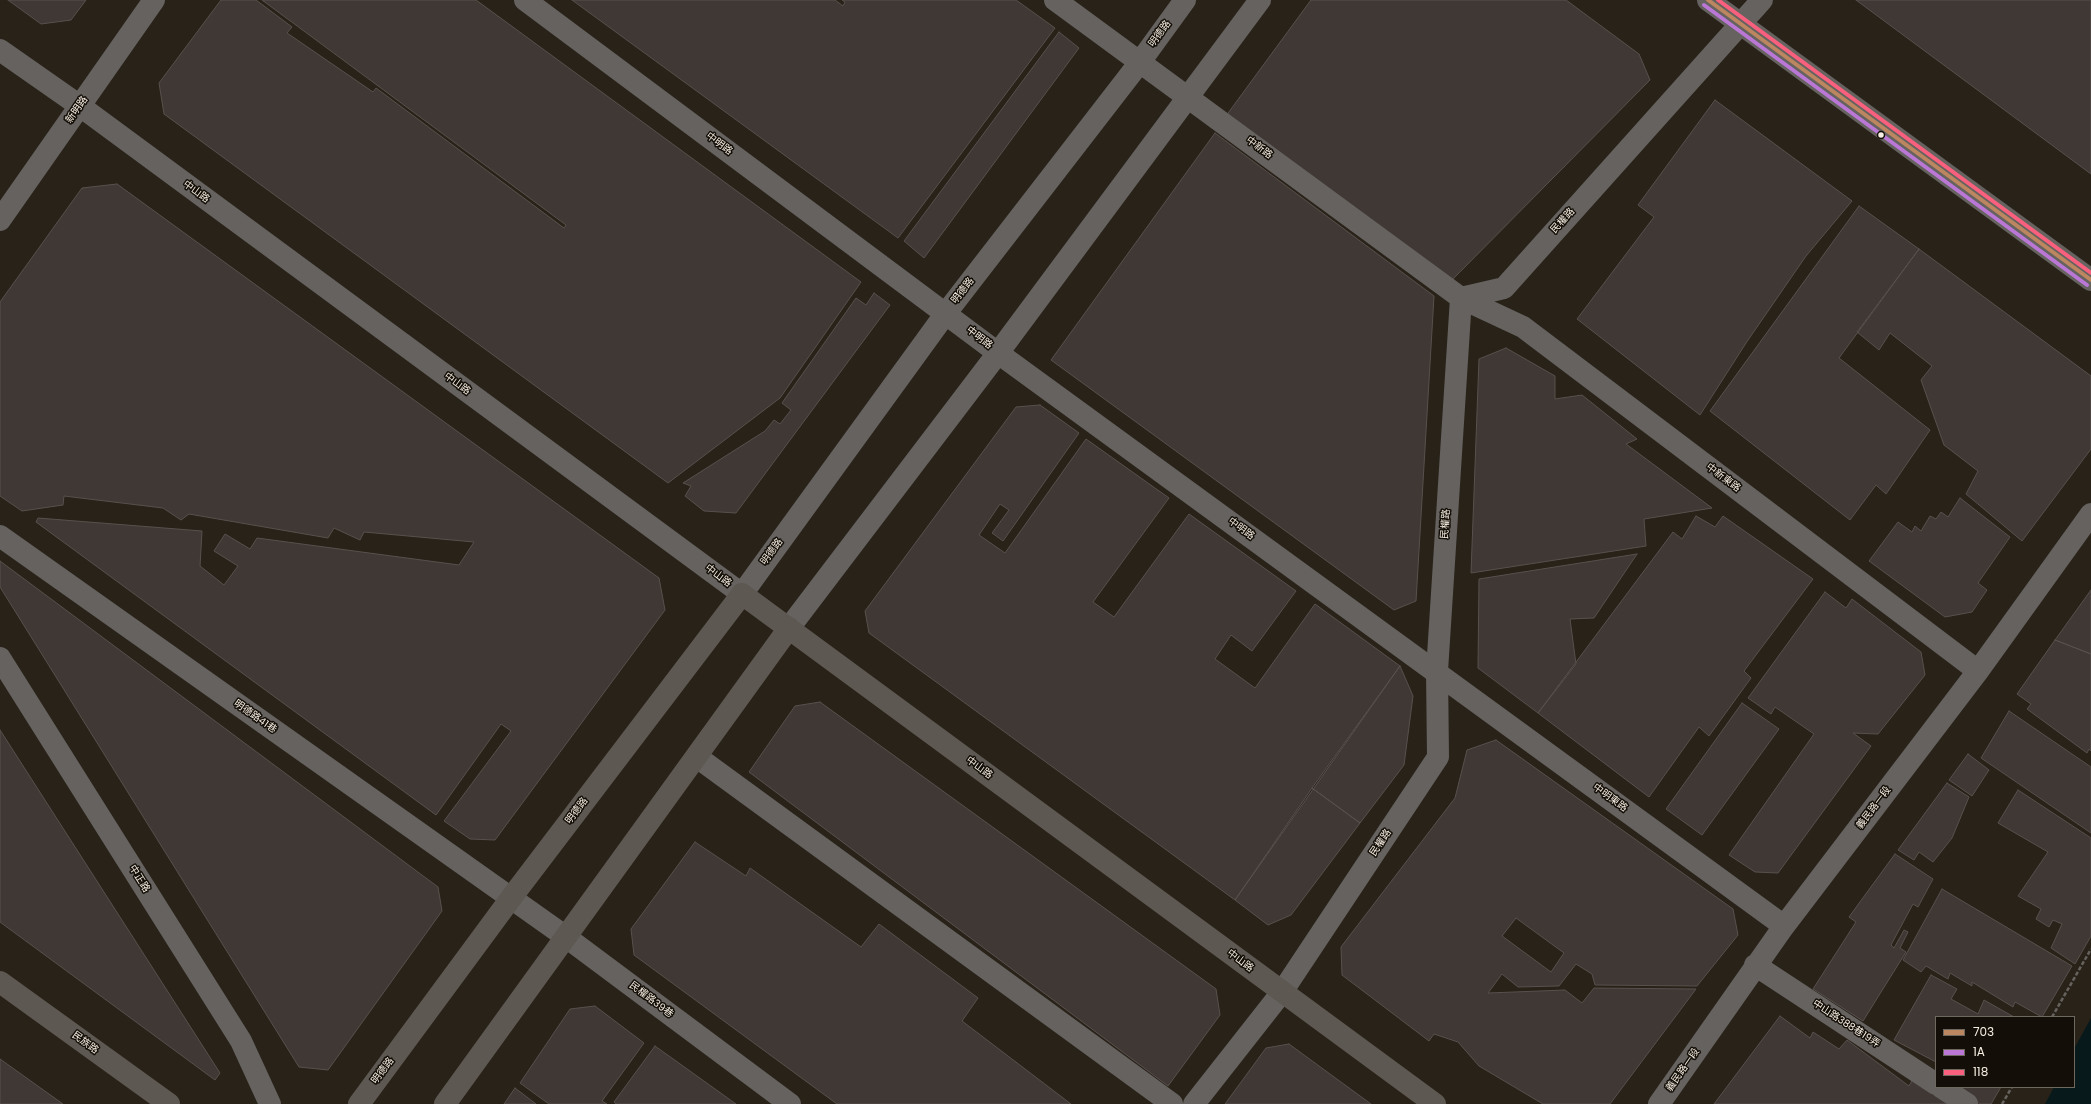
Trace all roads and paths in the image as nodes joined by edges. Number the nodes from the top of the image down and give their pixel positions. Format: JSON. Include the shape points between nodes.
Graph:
{"nodes":[{"id":1,"x":154,"y":0,"type":"edge"},
{"id":2,"x":525,"y":0,"type":"edge"},
{"id":3,"x":1055,"y":0,"type":"edge"},
{"id":4,"x":1185,"y":0,"type":"edge"},
{"id":5,"x":1260,"y":0,"type":"edge"},
{"id":6,"x":1708,"y":0,"type":"edge"},
{"id":7,"x":1762,"y":0,"type":"edge"},
{"id":8,"x":1740,"y":24,"type":"junction"},
{"id":9,"x":0,"y":50,"type":"edge"},
{"id":10,"x":1140,"y":62,"type":"junction"},
{"id":11,"x":1189,"y":97,"type":"junction"},
{"id":12,"x":80,"y":106,"type":"junction"},
{"id":13,"x":0,"y":220,"type":"edge"},
{"id":14,"x":2091,"y":280,"type":"edge"},
{"id":15,"x":1461,"y":298,"type":"junction"},
{"id":16,"x":946,"y":313,"type":"junction"},
{"id":17,"x":998,"y":353,"type":"junction"},
{"id":18,"x":2091,"y":514,"type":"edge"},
{"id":19,"x":0,"y":536,"type":"edge"},
{"id":20,"x":742,"y":594,"type":"junction"},
{"id":21,"x":789,"y":628,"type":"junction"},
{"id":22,"x":0,"y":658,"type":"edge"},
{"id":23,"x":1437,"y":671,"type":"junction"},
{"id":24,"x":1978,"y":671,"type":"junction"},
{"id":25,"x":696,"y":757,"type":"junction"},
{"id":26,"x":511,"y":898,"type":"junction"},
{"id":27,"x":1784,"y":926,"type":"junction"},
{"id":28,"x":566,"y":937,"type":"junction"},
{"id":29,"x":2091,"y":949,"type":"edge"},
{"id":30,"x":1755,"y":964,"type":"junction"},
{"id":31,"x":0,"y":982,"type":"edge"},
{"id":32,"x":1282,"y":992,"type":"junction"},
{"id":33,"x":2053,"y":1016,"type":"edge"},
{"id":34,"x":1935,"y":1083,"type":"edge"},
{"id":35,"x":1943,"y":1088,"type":"edge"},
{"id":36,"x":2011,"y":1088,"type":"edge"},
{"id":37,"x":169,"y":1104,"type":"edge"},
{"id":38,"x":270,"y":1104,"type":"edge"},
{"id":39,"x":358,"y":1104,"type":"edge"},
{"id":40,"x":445,"y":1104,"type":"edge"},
{"id":41,"x":790,"y":1104,"type":"edge"},
{"id":42,"x":1172,"y":1104,"type":"edge"},
{"id":43,"x":1194,"y":1104,"type":"edge"},
{"id":44,"x":1435,"y":1104,"type":"edge"},
{"id":45,"x":1659,"y":1104,"type":"edge"},
{"id":46,"x":1967,"y":1104,"type":"edge"},
{"id":47,"x":2002,"y":1104,"type":"edge"}],
"edges":[{"from":1,"to":12,"type":"street","name":"新明路"},
{"from":2,"to":16,"type":"street","name":"中明路"},
{"from":3,"to":10,"type":"street","name":"中新路"},
{"from":4,"to":10,"type":"street","name":"明德路"},
{"from":5,"to":11,"type":"street"},
{"from":6,"to":8,"type":"street"},
{"from":7,"to":8,"type":"street","name":"民權路"},
{"from":8,"to":14,"type":"street"},
{"from":8,"to":15,"type":"street","name":"民權路","via":[[1504,288]]},
{"from":9,"to":12,"type":"street","name":"中山路"},
{"from":10,"to":11,"type":"street","name":"中新路"},
{"from":10,"to":16,"type":"street","name":"明德路"},
{"from":11,"to":15,"type":"street","name":"中新路"},
{"from":11,"to":17,"type":"street"},
{"from":12,"to":13,"type":"street","name":"新明路"},
{"from":12,"to":20,"type":"street","name":"中山路"},
{"from":15,"to":23,"type":"street","name":"民權路"},
{"from":15,"to":24,"type":"street","name":"中新東路","via":[[1523,327]]},
{"from":16,"to":17,"type":"street","name":"中明路"},
{"from":16,"to":20,"type":"street","name":"明德路"},
{"from":17,"to":21,"type":"street"},
{"from":17,"to":23,"type":"street","name":"中明路"},
{"from":18,"to":24,"type":"street","name":"義民路一段"},
{"from":19,"to":26,"type":"street","name":"明德路41巷"},
{"from":20,"to":21,"type":"main road","name":"中山路"},
{"from":20,"to":26,"type":"main road","name":"明德路"},
{"from":21,"to":25,"type":"main road"},
{"from":21,"to":32,"type":"main road","name":"中山路"},
{"from":22,"to":38,"type":"street","name":"中正路","via":[[241,1041]]},
{"from":23,"to":27,"type":"street","name":"中明東路"},
{"from":23,"to":32,"type":"street","name":"民權路","via":[[1438,757]]},
{"from":24,"to":27,"type":"street","name":"義民路一段"},
{"from":25,"to":28,"type":"main road"},
{"from":25,"to":42,"type":"street"},
{"from":26,"to":28,"type":"street","name":"民權路39巷"},
{"from":26,"to":39,"type":"main road","name":"明德路"},
{"from":27,"to":30,"type":"street","name":"義民路一段"},
{"from":28,"to":40,"type":"main road"},
{"from":28,"to":41,"type":"street","name":"民權路39巷"},
{"from":29,"to":33,"type":"path"},
{"from":30,"to":34,"type":"street","name":"中山路388巷19弄"},
{"from":30,"to":45,"type":"street","name":"義民路一段"},
{"from":31,"to":37,"type":"main road","name":"民族路"},
{"from":32,"to":43,"type":"street","name":"民權路"},
{"from":32,"to":44,"type":"main road","name":"中山路"},
{"from":35,"to":46,"type":"street"},
{"from":36,"to":47,"type":"path"}]}
